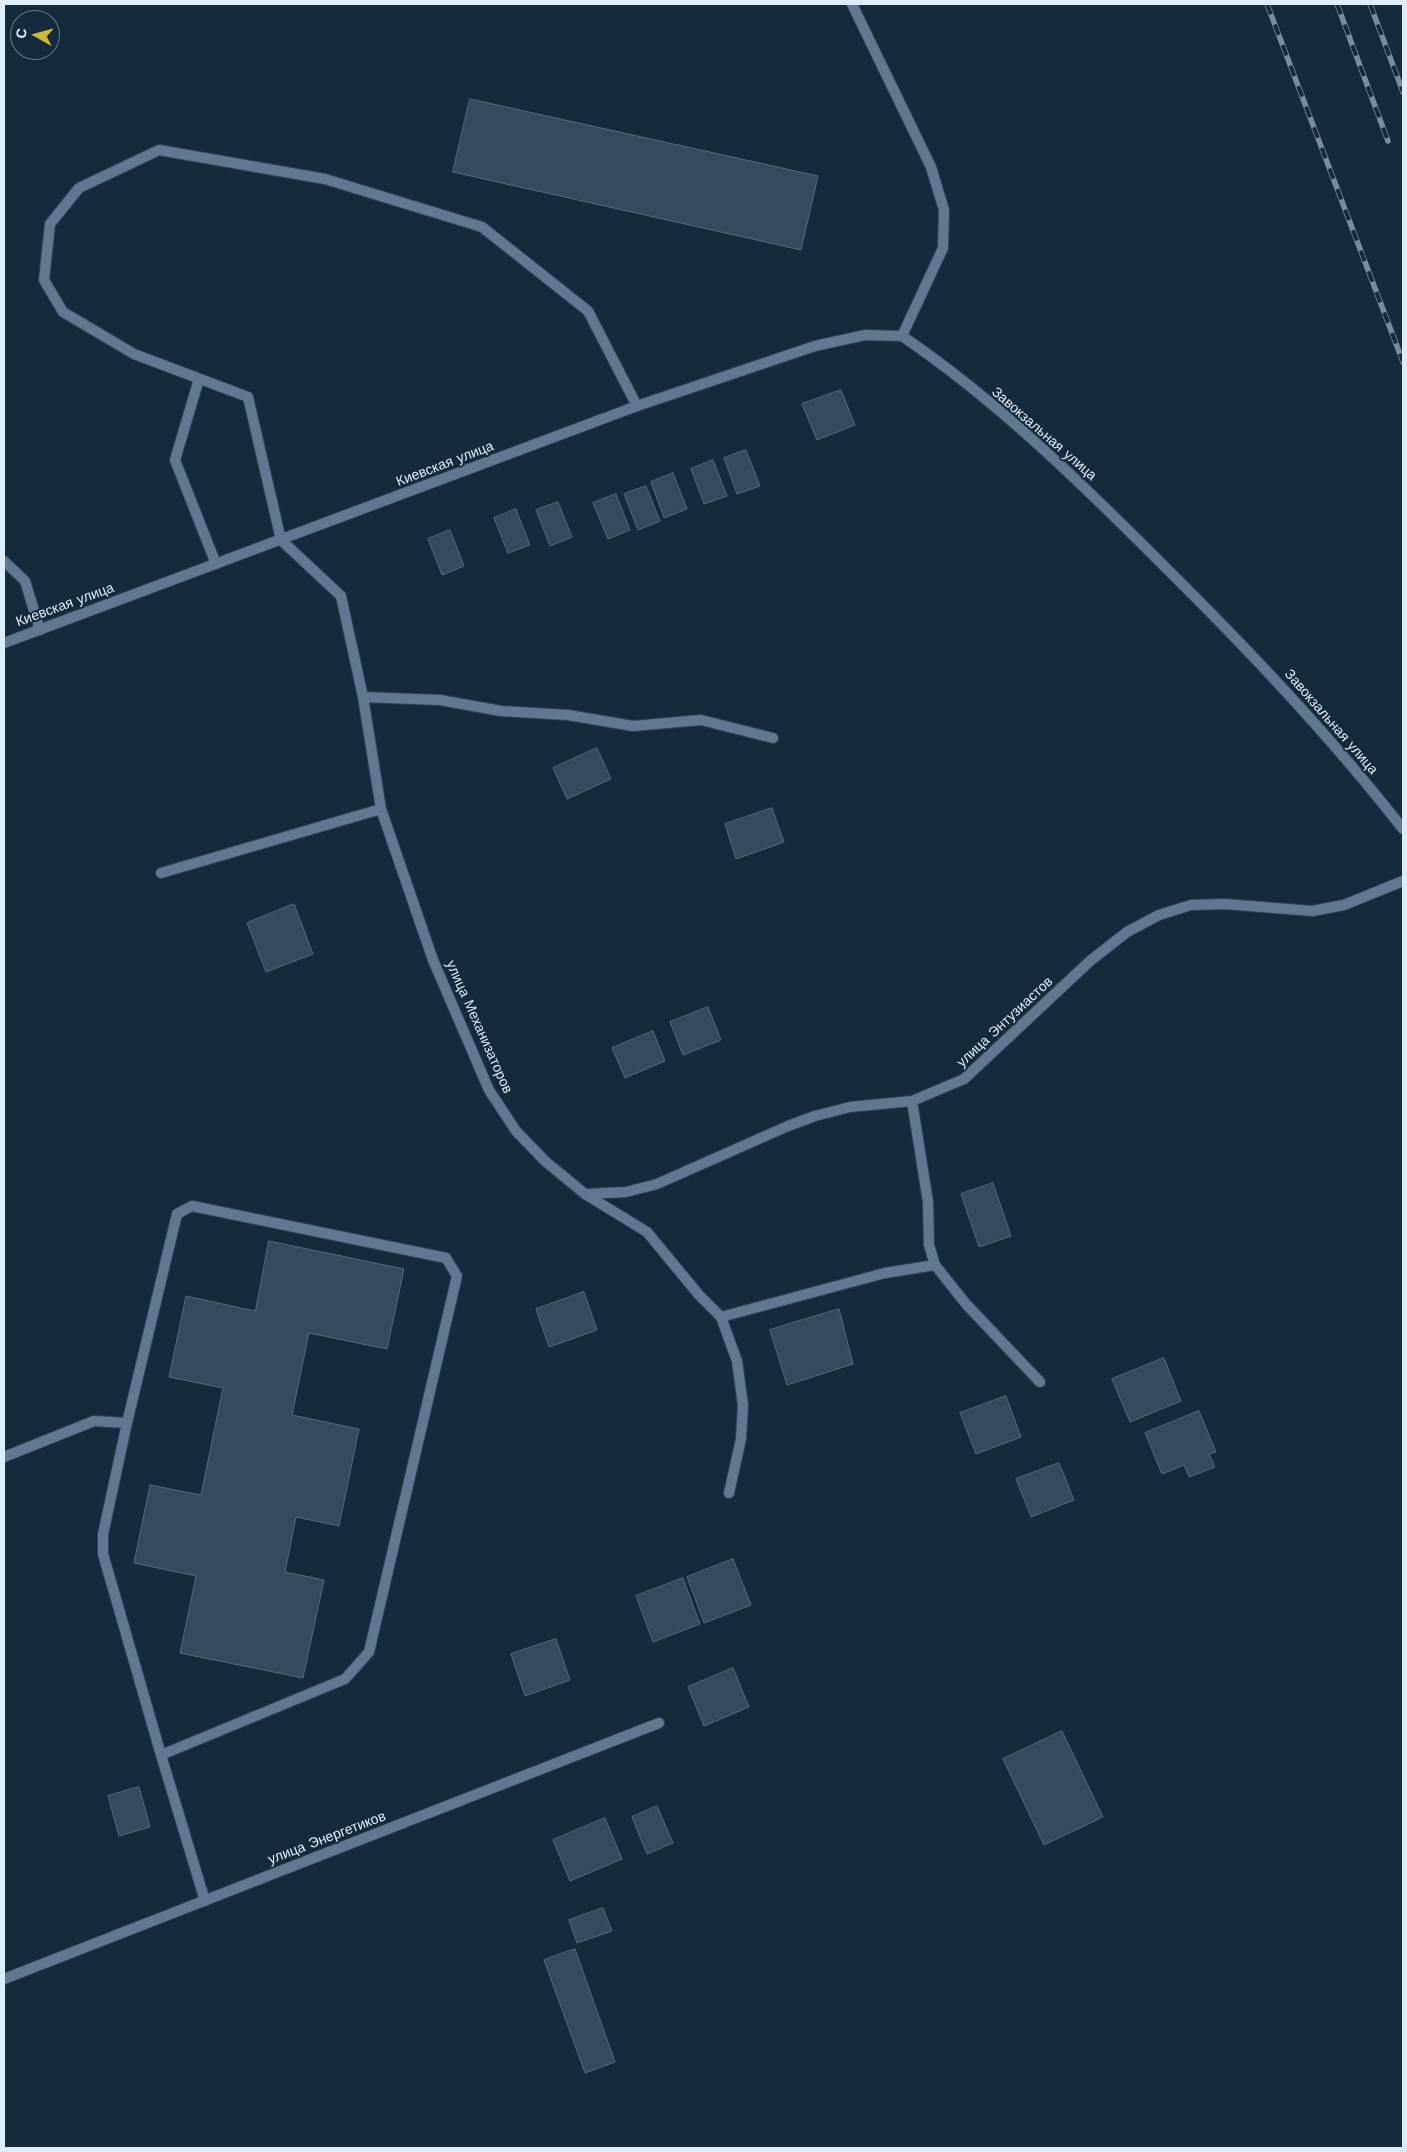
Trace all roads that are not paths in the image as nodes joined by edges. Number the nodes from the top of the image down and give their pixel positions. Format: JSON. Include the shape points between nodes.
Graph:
{"nodes":[{"id":1,"x":852,"y":4,"type":"edge"},
{"id":2,"x":902,"y":336,"type":"junction"},
{"id":3,"x":199,"y":379,"type":"junction"},
{"id":4,"x":637,"y":406,"type":"junction"},
{"id":5,"x":281,"y":540,"type":"junction"},
{"id":6,"x":4,"y":561,"type":"edge"},
{"id":7,"x":216,"y":564,"type":"junction"},
{"id":8,"x":40,"y":630,"type":"junction"},
{"id":9,"x":4,"y":643,"type":"edge"},
{"id":10,"x":363,"y":697,"type":"junction"},
{"id":11,"x":773,"y":738,"type":"dead end"},
{"id":12,"x":380,"y":809,"type":"junction"},
{"id":13,"x":1403,"y":829,"type":"edge"},
{"id":14,"x":161,"y":873,"type":"dead end"},
{"id":15,"x":1403,"y":881,"type":"edge"},
{"id":16,"x":912,"y":1101,"type":"junction"},
{"id":17,"x":585,"y":1194,"type":"junction"},
{"id":18,"x":935,"y":1265,"type":"junction"},
{"id":19,"x":721,"y":1317,"type":"junction"},
{"id":20,"x":1040,"y":1382,"type":"dead end"},
{"id":21,"x":126,"y":1422,"type":"junction"},
{"id":22,"x":4,"y":1457,"type":"edge"},
{"id":23,"x":729,"y":1493,"type":"dead end"},
{"id":24,"x":659,"y":1723,"type":"dead end"},
{"id":25,"x":161,"y":1755,"type":"junction"},
{"id":26,"x":205,"y":1901,"type":"junction"},
{"id":27,"x":4,"y":1979,"type":"edge"}],
"edges":[{"from":1,"to":2,"type":"street","via":[[931,167],[944,210],[943,248]]},
{"from":2,"to":4,"type":"street","name":"Киевская улица","via":[[865,335],[815,346]]},
{"from":2,"to":13,"type":"street","name":"Завокзальная улица","via":[[939,362],[1082,484],[1300,705]]},
{"from":3,"to":4,"type":"street","via":[[134,354],[63,312],[44,280],[50,224],[78,188],[159,150],[325,179],[482,227],[588,311]]},
{"from":3,"to":5,"type":"street","via":[[248,397]]},
{"from":3,"to":7,"type":"street","via":[[175,460]]},
{"from":4,"to":5,"type":"street","name":"Киевская улица"},
{"from":5,"to":7,"type":"street","name":"Киевская улица"},
{"from":5,"to":10,"type":"street","name":"улица Механизаторов","via":[[341,596]]},
{"from":6,"to":8,"type":"street","via":[[25,581]]},
{"from":7,"to":8,"type":"street","name":"Киевская улица"},
{"from":8,"to":9,"type":"street","name":"Киевская улица"},
{"from":10,"to":11,"type":"street","via":[[440,700],[501,711],[568,715],[633,726],[701,720]]},
{"from":10,"to":12,"type":"street","name":"улица Механизаторов"},
{"from":12,"to":14,"type":"street"},
{"from":12,"to":17,"type":"street","name":"улица Механизаторов","via":[[433,960],[489,1090],[516,1132]]},
{"from":15,"to":16,"type":"street","name":"улица Энтузиастов","via":[[1344,905],[1312,911],[1225,904],[1191,905],[1159,915],[1127,932],[1090,961],[964,1079]]},
{"from":16,"to":17,"type":"street","name":"улица Энтузиастов","via":[[850,1107],[815,1116],[658,1184],[626,1192]]},
{"from":16,"to":18,"type":"street","via":[[928,1202],[929,1245]]},
{"from":17,"to":19,"type":"street","name":"улица Механизаторов","via":[[647,1232]]},
{"from":18,"to":19,"type":"street","via":[[885,1273]]},
{"from":18,"to":20,"type":"street","via":[[966,1304]]},
{"from":19,"to":23,"type":"street","name":"улица Механизаторов","via":[[737,1361],[743,1406],[741,1439]]},
{"from":21,"to":22,"type":"street","via":[[94,1422]]},
{"from":21,"to":25,"type":"street","via":[[103,1534],[103,1554]]},
{"from":21,"to":25,"type":"street","via":[[177,1214],[192,1206],[446,1258],[457,1276],[369,1652],[345,1678]]},
{"from":24,"to":26,"type":"street","name":"улица Энергетиков"},
{"from":25,"to":26,"type":"street"},
{"from":26,"to":27,"type":"street","name":"улица Энергетиков"}]}
